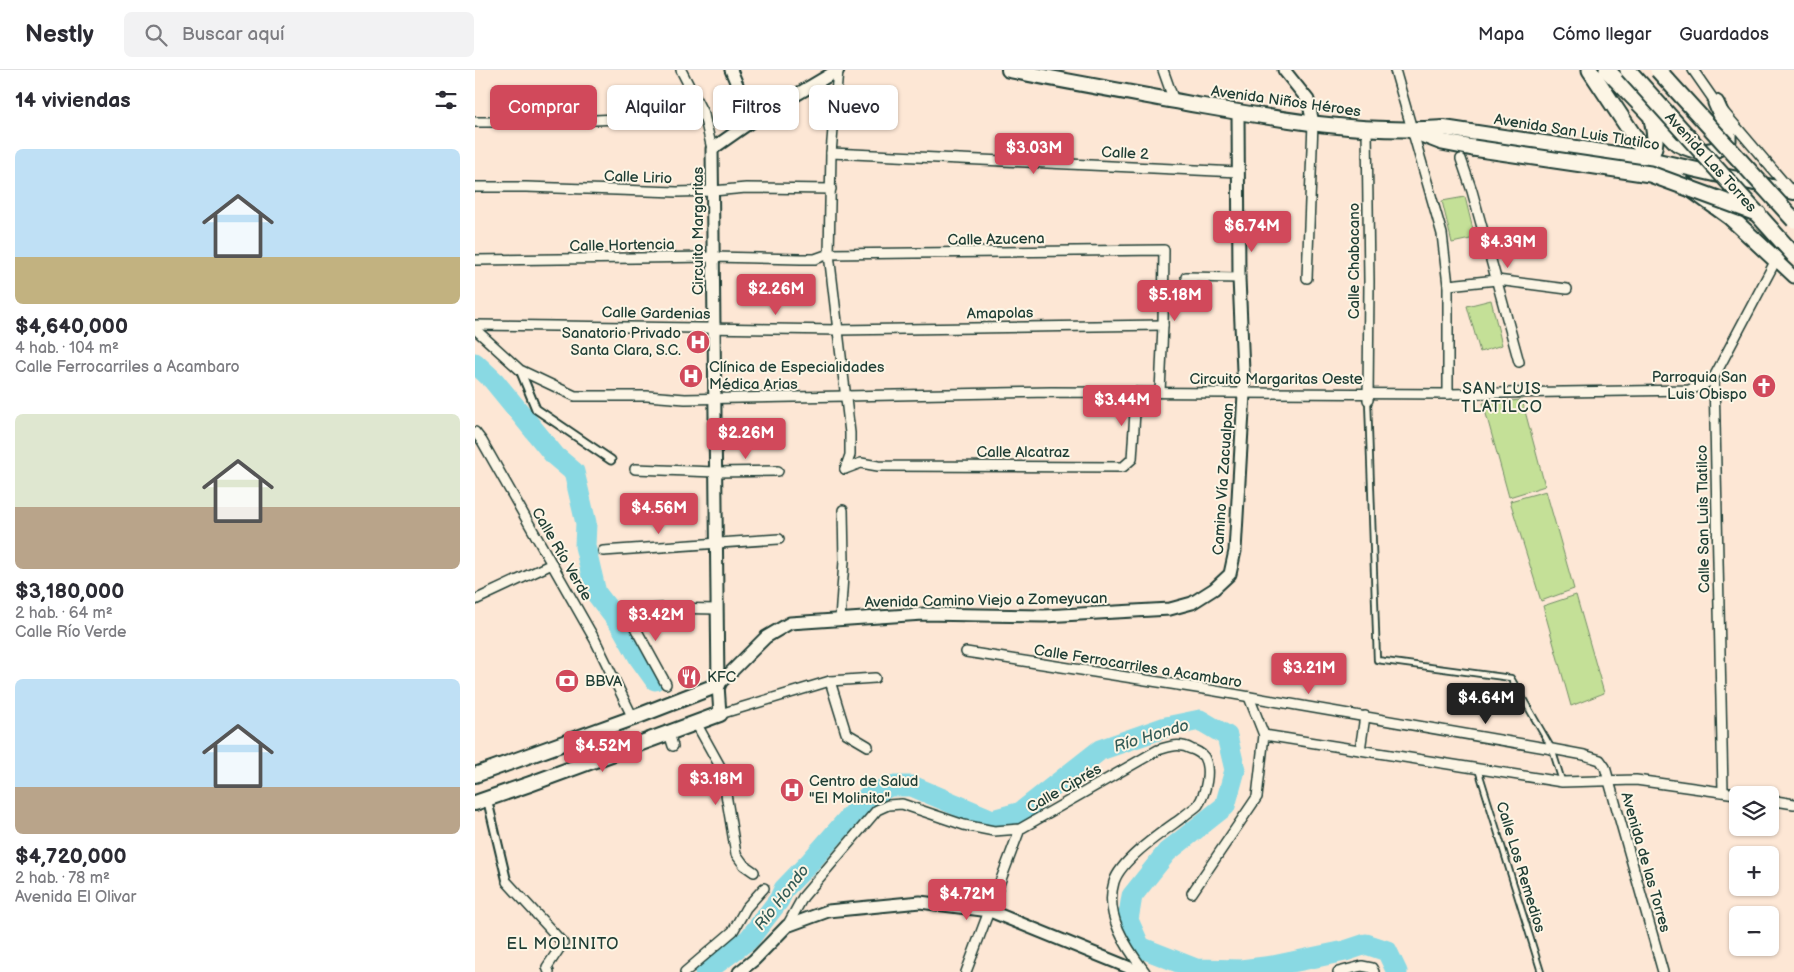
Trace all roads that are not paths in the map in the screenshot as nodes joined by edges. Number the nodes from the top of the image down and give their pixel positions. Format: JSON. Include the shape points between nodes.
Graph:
{"nodes":[{"id":1,"x":681,"y":70,"type":"edge"},
{"id":2,"x":731,"y":70,"type":"edge"},
{"id":3,"x":838,"y":70,"type":"edge"},
{"id":4,"x":1009,"y":70,"type":"edge"},
{"id":5,"x":1163,"y":70,"type":"edge"},
{"id":6,"x":1284,"y":70,"type":"edge"},
{"id":7,"x":1395,"y":70,"type":"edge"},
{"id":8,"x":1590,"y":70,"type":"edge"},
{"id":9,"x":1607,"y":70,"type":"edge"},
{"id":10,"x":1628,"y":70,"type":"edge"},
{"id":11,"x":1658,"y":70,"type":"edge"},
{"id":12,"x":1693,"y":70,"type":"edge"},
{"id":13,"x":737,"y":85,"type":"edge"},
{"id":14,"x":799,"y":93,"type":"edge"},
{"id":15,"x":1175,"y":101,"type":"junction"},
{"id":16,"x":1716,"y":103,"type":"junction"},
{"id":17,"x":1238,"y":112,"type":"junction"},
{"id":18,"x":704,"y":115,"type":"junction"},
{"id":19,"x":1651,"y":119,"type":"junction"},
{"id":20,"x":475,"y":122,"type":"edge"},
{"id":21,"x":1313,"y":123,"type":"junction"},
{"id":22,"x":1367,"y":129,"type":"junction"},
{"id":23,"x":740,"y":130,"type":"edge"},
{"id":24,"x":1411,"y":130,"type":"junction"},
{"id":25,"x":712,"y":149,"type":"junction"},
{"id":26,"x":831,"y":153,"type":"junction"},
{"id":27,"x":1461,"y":159,"type":"dead end"},
{"id":28,"x":1649,"y":159,"type":"junction"},
{"id":29,"x":1239,"y":172,"type":"junction"},
{"id":30,"x":475,"y":188,"type":"edge"},
{"id":31,"x":831,"y":189,"type":"junction"},
{"id":32,"x":1793,"y":190,"type":"edge"},
{"id":33,"x":713,"y":191,"type":"junction"},
{"id":34,"x":1759,"y":214,"type":"junction"},
{"id":35,"x":1794,"y":220,"type":"edge"},
{"id":36,"x":1794,"y":245,"type":"edge"},
{"id":37,"x":829,"y":254,"type":"junction"},
{"id":38,"x":1794,"y":255,"type":"edge"},
{"id":39,"x":713,"y":257,"type":"junction"},
{"id":40,"x":475,"y":260,"type":"edge"},
{"id":41,"x":1776,"y":260,"type":"junction"},
{"id":42,"x":1186,"y":277,"type":"dead end"},
{"id":43,"x":1794,"y":277,"type":"edge"},
{"id":44,"x":1239,"y":278,"type":"junction"},
{"id":45,"x":1307,"y":278,"type":"dead end"},
{"id":46,"x":1497,"y":280,"type":"junction"},
{"id":47,"x":1448,"y":285,"type":"junction"},
{"id":48,"x":1567,"y":289,"type":"dead end"},
{"id":49,"x":475,"y":325,"type":"edge"},
{"id":50,"x":1163,"y":325,"type":"junction"},
{"id":51,"x":713,"y":327,"type":"junction"},
{"id":52,"x":475,"y":329,"type":"edge"},
{"id":53,"x":838,"y":330,"type":"junction"},
{"id":54,"x":1519,"y":362,"type":"dead end"},
{"id":55,"x":520,"y":370,"type":"junction"},
{"id":56,"x":1714,"y":377,"type":"junction"},
{"id":57,"x":1134,"y":392,"type":"junction"},
{"id":58,"x":1160,"y":392,"type":"junction"},
{"id":59,"x":1244,"y":394,"type":"junction"},
{"id":60,"x":1448,"y":394,"type":"junction"},
{"id":61,"x":845,"y":396,"type":"junction"},
{"id":62,"x":1368,"y":396,"type":"junction"},
{"id":63,"x":714,"y":398,"type":"junction"},
{"id":64,"x":475,"y":432,"type":"edge"},
{"id":65,"x":611,"y":460,"type":"dead end"},
{"id":66,"x":635,"y":469,"type":"dead end"},
{"id":67,"x":778,"y":471,"type":"dead end"},
{"id":68,"x":715,"y":472,"type":"junction"},
{"id":69,"x":843,"y":510,"type":"dead end"},
{"id":70,"x":779,"y":539,"type":"dead end"},
{"id":71,"x":716,"y":544,"type":"junction"},
{"id":72,"x":603,"y":551,"type":"dead end"},
{"id":73,"x":552,"y":564,"type":"junction"},
{"id":74,"x":1215,"y":589,"type":"joint"},
{"id":75,"x":475,"y":600,"type":"edge"},
{"id":76,"x":717,"y":609,"type":"junction"},
{"id":77,"x":840,"y":620,"type":"junction"},
{"id":78,"x":966,"y":652,"type":"dead end"},
{"id":79,"x":875,"y":678,"type":"dead end"},
{"id":80,"x":830,"y":681,"type":"junction"},
{"id":81,"x":666,"y":684,"type":"dead end"},
{"id":82,"x":718,"y":685,"type":"junction"},
{"id":83,"x":1249,"y":697,"type":"junction"},
{"id":84,"x":720,"y":714,"type":"junction"},
{"id":85,"x":1365,"y":716,"type":"junction"},
{"id":86,"x":633,"y":718,"type":"junction"},
{"id":87,"x":696,"y":723,"type":"junction"},
{"id":88,"x":1264,"y":735,"type":"junction"},
{"id":89,"x":868,"y":746,"type":"dead end"},
{"id":90,"x":1552,"y":749,"type":"junction"},
{"id":91,"x":1360,"y":750,"type":"junction"},
{"id":92,"x":1600,"y":760,"type":"joint"},
{"id":93,"x":1478,"y":769,"type":"junction"},
{"id":94,"x":475,"y":775,"type":"edge"},
{"id":95,"x":1609,"y":781,"type":"junction"},
{"id":96,"x":1562,"y":782,"type":"junction"},
{"id":97,"x":1723,"y":791,"type":"junction"},
{"id":98,"x":1729,"y":792,"type":"edge"},
{"id":99,"x":481,"y":800,"type":"edge"},
{"id":100,"x":1779,"y":802,"type":"edge"},
{"id":101,"x":1794,"y":804,"type":"edge"},
{"id":102,"x":1020,"y":829,"type":"junction"},
{"id":103,"x":754,"y":872,"type":"dead end"},
{"id":104,"x":507,"y":882,"type":"joint"},
{"id":105,"x":765,"y":888,"type":"dead end"},
{"id":106,"x":1192,"y":893,"type":"dead end"},
{"id":107,"x":990,"y":911,"type":"junction"},
{"id":108,"x":787,"y":926,"type":"junction"},
{"id":109,"x":549,"y":972,"type":"edge"},
{"id":110,"x":685,"y":972,"type":"edge"},
{"id":111,"x":739,"y":972,"type":"edge"},
{"id":112,"x":966,"y":972,"type":"edge"},
{"id":113,"x":1140,"y":972,"type":"edge"},
{"id":114,"x":1145,"y":972,"type":"edge"},
{"id":115,"x":1338,"y":972,"type":"edge"},
{"id":116,"x":1374,"y":972,"type":"edge"},
{"id":117,"x":1541,"y":972,"type":"edge"},
{"id":118,"x":1663,"y":972,"type":"edge"}],
"edges":[{"from":1,"to":18,"type":"street","name":"Circuito Margaritas"},
{"from":2,"to":13,"type":"street"},
{"from":3,"to":14,"type":"street"},
{"from":3,"to":26,"type":"street"},
{"from":4,"to":15,"type":"main road","name":"Avenida Niños Héroes"},
{"from":5,"to":15,"type":"street"},
{"from":6,"to":21,"type":"street","via":[[1308,100]]},
{"from":7,"to":24,"type":"street"},
{"from":8,"to":28,"type":"highway"},
{"from":9,"to":19,"type":"highway"},
{"from":10,"to":34,"type":"highway","name":"Avenida Las Torres","bridge":true},
{"from":11,"to":35,"type":"highway","name":"Avenida Las Torres","bridge":true},
{"from":12,"to":16,"type":"street"},
{"from":15,"to":17,"type":"main road","name":"Avenida Niños Héroes"},
{"from":16,"to":19,"type":"highway","via":[[1728,130],[1727,141],[1721,148],[1706,153],[1677,144]]},
{"from":16,"to":32,"type":"street"},
{"from":17,"to":21,"type":"main road","name":"Avenida Niños Héroes"},
{"from":17,"to":29,"type":"street","name":"Camino Vía Zacualpan"},
{"from":18,"to":20,"type":"street"},
{"from":18,"to":25,"type":"street","name":"Circuito Margaritas"},
{"from":19,"to":28,"type":"highway","via":[[1655,149]]},
{"from":21,"to":22,"type":"main road","name":"Avenida Niños Héroes"},
{"from":21,"to":45,"type":"street"},
{"from":22,"to":24,"type":"main road","name":"Avenida Niños Héroes"},
{"from":22,"to":62,"type":"street","name":"Calle Chabacano"},
{"from":23,"to":25,"type":"street"},
{"from":24,"to":28,"type":"main road","name":"Avenida San Luis Tlatilco","via":[[1444,128]]},
{"from":24,"to":34,"type":"highway","bridge":true,"via":[[1442,142],[1473,148],[1650,174]]},
{"from":24,"to":47,"type":"street","via":[[1442,234]]},
{"from":25,"to":33,"type":"street","name":"Circuito Margaritas"},
{"from":26,"to":29,"type":"street","name":"Calle 2"},
{"from":26,"to":31,"type":"street"},
{"from":27,"to":46,"type":"street"},
{"from":28,"to":32,"type":"main road","name":"Avenida San Luis Tlatilco"},
{"from":28,"to":41,"type":"highway","via":[[1730,217]]},
{"from":29,"to":44,"type":"street","name":"Camino Vía Zacualpan"},
{"from":30,"to":33,"type":"street","name":"Calle Lirio"},
{"from":31,"to":33,"type":"street","name":"Calle Lirio"},
{"from":31,"to":37,"type":"street"},
{"from":33,"to":39,"type":"street","name":"Circuito Margaritas"},
{"from":34,"to":38,"type":"highway","name":"Avenida Las Torres","bridge":true},
{"from":36,"to":41,"type":"street"},
{"from":37,"to":39,"type":"street","name":"Calle Hortencia","via":[[801,259]]},
{"from":37,"to":50,"type":"street","name":"Calle Azucena","via":[[1164,250]]},
{"from":37,"to":53,"type":"street"},
{"from":39,"to":40,"type":"street","name":"Calle Hortencia"},
{"from":39,"to":51,"type":"street","name":"Circuito Margaritas"},
{"from":41,"to":43,"type":"street"},
{"from":41,"to":56,"type":"street","name":"Calle San Luis Tlatilco"},
{"from":42,"to":44,"type":"street"},
{"from":44,"to":59,"type":"street","name":"Camino Vía Zacualpan"},
{"from":46,"to":47,"type":"street"},
{"from":46,"to":48,"type":"street"},
{"from":46,"to":54,"type":"street"},
{"from":47,"to":60,"type":"street"},
{"from":49,"to":51,"type":"street","name":"Calle Gardenias"},
{"from":50,"to":53,"type":"street","name":"Amapolas"},
{"from":50,"to":58,"type":"street"},
{"from":51,"to":53,"type":"street","name":"Calle Gardenias"},
{"from":51,"to":63,"type":"street","name":"Circuito Margaritas"},
{"from":52,"to":55,"type":"street"},
{"from":53,"to":61,"type":"street"},
{"from":55,"to":63,"type":"street","via":[[575,396]]},
{"from":55,"to":65,"type":"street","via":[[536,409]]},
{"from":56,"to":60,"type":"street","name":"Circuito Margaritas Oeste","via":[[1689,390]]},
{"from":56,"to":97,"type":"street","name":"Calle San Luis Tlatilco"},
{"from":57,"to":58,"type":"street","name":"Circuito Margaritas Oeste"},
{"from":57,"to":61,"type":"street","name":"Circuito Margaritas Oeste"},
{"from":57,"to":61,"type":"street","name":"Calle Alcatraz","via":[[1132,459],[1123,467],[878,466],[861,463],[845,469],[850,455]]},
{"from":58,"to":59,"type":"street","name":"Circuito Margaritas Oeste"},
{"from":59,"to":62,"type":"street","name":"Circuito Margaritas Oeste"},
{"from":59,"to":74,"type":"street","name":"Camino Vía Zacualpan","via":[[1235,551],[1230,574]]},
{"from":60,"to":62,"type":"street","name":"Circuito Margaritas Oeste"},
{"from":61,"to":63,"type":"street","name":"Circuito Margaritas Oeste"},
{"from":62,"to":90,"type":"lane","via":[[1377,660],[1511,678]]},
{"from":63,"to":68,"type":"street","name":"Circuito Margaritas"},
{"from":64,"to":73,"type":"street","name":"Calle Río Verde"},
{"from":66,"to":68,"type":"street"},
{"from":67,"to":68,"type":"street"},
{"from":68,"to":71,"type":"street","name":"Circuito Margaritas"},
{"from":69,"to":77,"type":"street"},
{"from":70,"to":71,"type":"street"},
{"from":71,"to":72,"type":"street"},
{"from":71,"to":76,"type":"street","name":"Circuito Margaritas"},
{"from":73,"to":75,"type":"street"},
{"from":73,"to":86,"type":"street","name":"Calle Río Verde","via":[[595,640]]},
{"from":74,"to":77,"type":"street","name":"Avenida Camino Viejo a Zomeyucan","via":[[1192,602],[1170,609],[1045,616],[923,614]]},
{"from":76,"to":81,"type":"street","via":[[626,611]]},
{"from":76,"to":82,"type":"street","name":"Circuito Margaritas"},
{"from":77,"to":82,"type":"street","name":"Avenida Camino Viejo a Zomeyucan","via":[[790,623],[766,637]]},
{"from":78,"to":83,"type":"street","name":"Calle Ferrocarriles a Acambaro"},
{"from":79,"to":80,"type":"street"},
{"from":80,"to":84,"type":"street"},
{"from":80,"to":89,"type":"street","via":[[846,733]]},
{"from":82,"to":84,"type":"street","name":"Circuito Margaritas"},
{"from":82,"to":86,"type":"main road"},
{"from":83,"to":85,"type":"street","name":"Calle Ferrocarriles a Acambaro"},
{"from":83,"to":88,"type":"street"},
{"from":84,"to":87,"type":"main road"},
{"from":85,"to":90,"type":"street","name":"Calle Ferrocarriles a Acambaro"},
{"from":85,"to":91,"type":"street"},
{"from":86,"to":94,"type":"main road"},
{"from":87,"to":99,"type":"main road","via":[[671,739]]},
{"from":87,"to":103,"type":"street","via":[[722,770],[736,854]]},
{"from":88,"to":91,"type":"street"},
{"from":88,"to":106,"type":"street","via":[[1257,797]]},
{"from":90,"to":92,"type":"street","name":"Calle Ferrocarriles a Acambaro"},
{"from":90,"to":96,"type":"lane"},
{"from":91,"to":93,"type":"street"},
{"from":92,"to":95,"type":"street","name":"Avenida de las Torres"},
{"from":93,"to":96,"type":"street"},
{"from":93,"to":117,"type":"lane","name":"Calle Los Remedios"},
{"from":95,"to":96,"type":"street"},
{"from":95,"to":97,"type":"street","via":[[1636,780]]},
{"from":95,"to":118,"type":"street","name":"Avenida de las Torres"},
{"from":97,"to":98,"type":"street"},
{"from":99,"to":104,"type":"street"},
{"from":100,"to":101,"type":"street"},
{"from":102,"to":107,"type":"street"},
{"from":102,"to":108,"type":"street","name":"Calle Ciprés","via":[[994,831],[964,825],[902,804],[888,805],[877,810],[803,897]]},
{"from":102,"to":114,"type":"street","name":"Calle Ciprés","via":[[1158,750],[1174,745],[1190,748],[1203,756],[1207,768],[1206,785],[1197,805],[1127,860],[1114,881],[1114,919],[1127,948]]},
{"from":104,"to":109,"type":"street","via":[[563,943],[547,967]]},
{"from":105,"to":110,"type":"street","via":[[733,931]]},
{"from":107,"to":108,"type":"street","via":[[920,902],[828,911]]},
{"from":107,"to":112,"type":"street"},
{"from":107,"to":113,"type":"street"},
{"from":108,"to":111,"type":"street"},
{"from":115,"to":116,"type":"street","via":[[1362,966],[1372,968]]}]}
